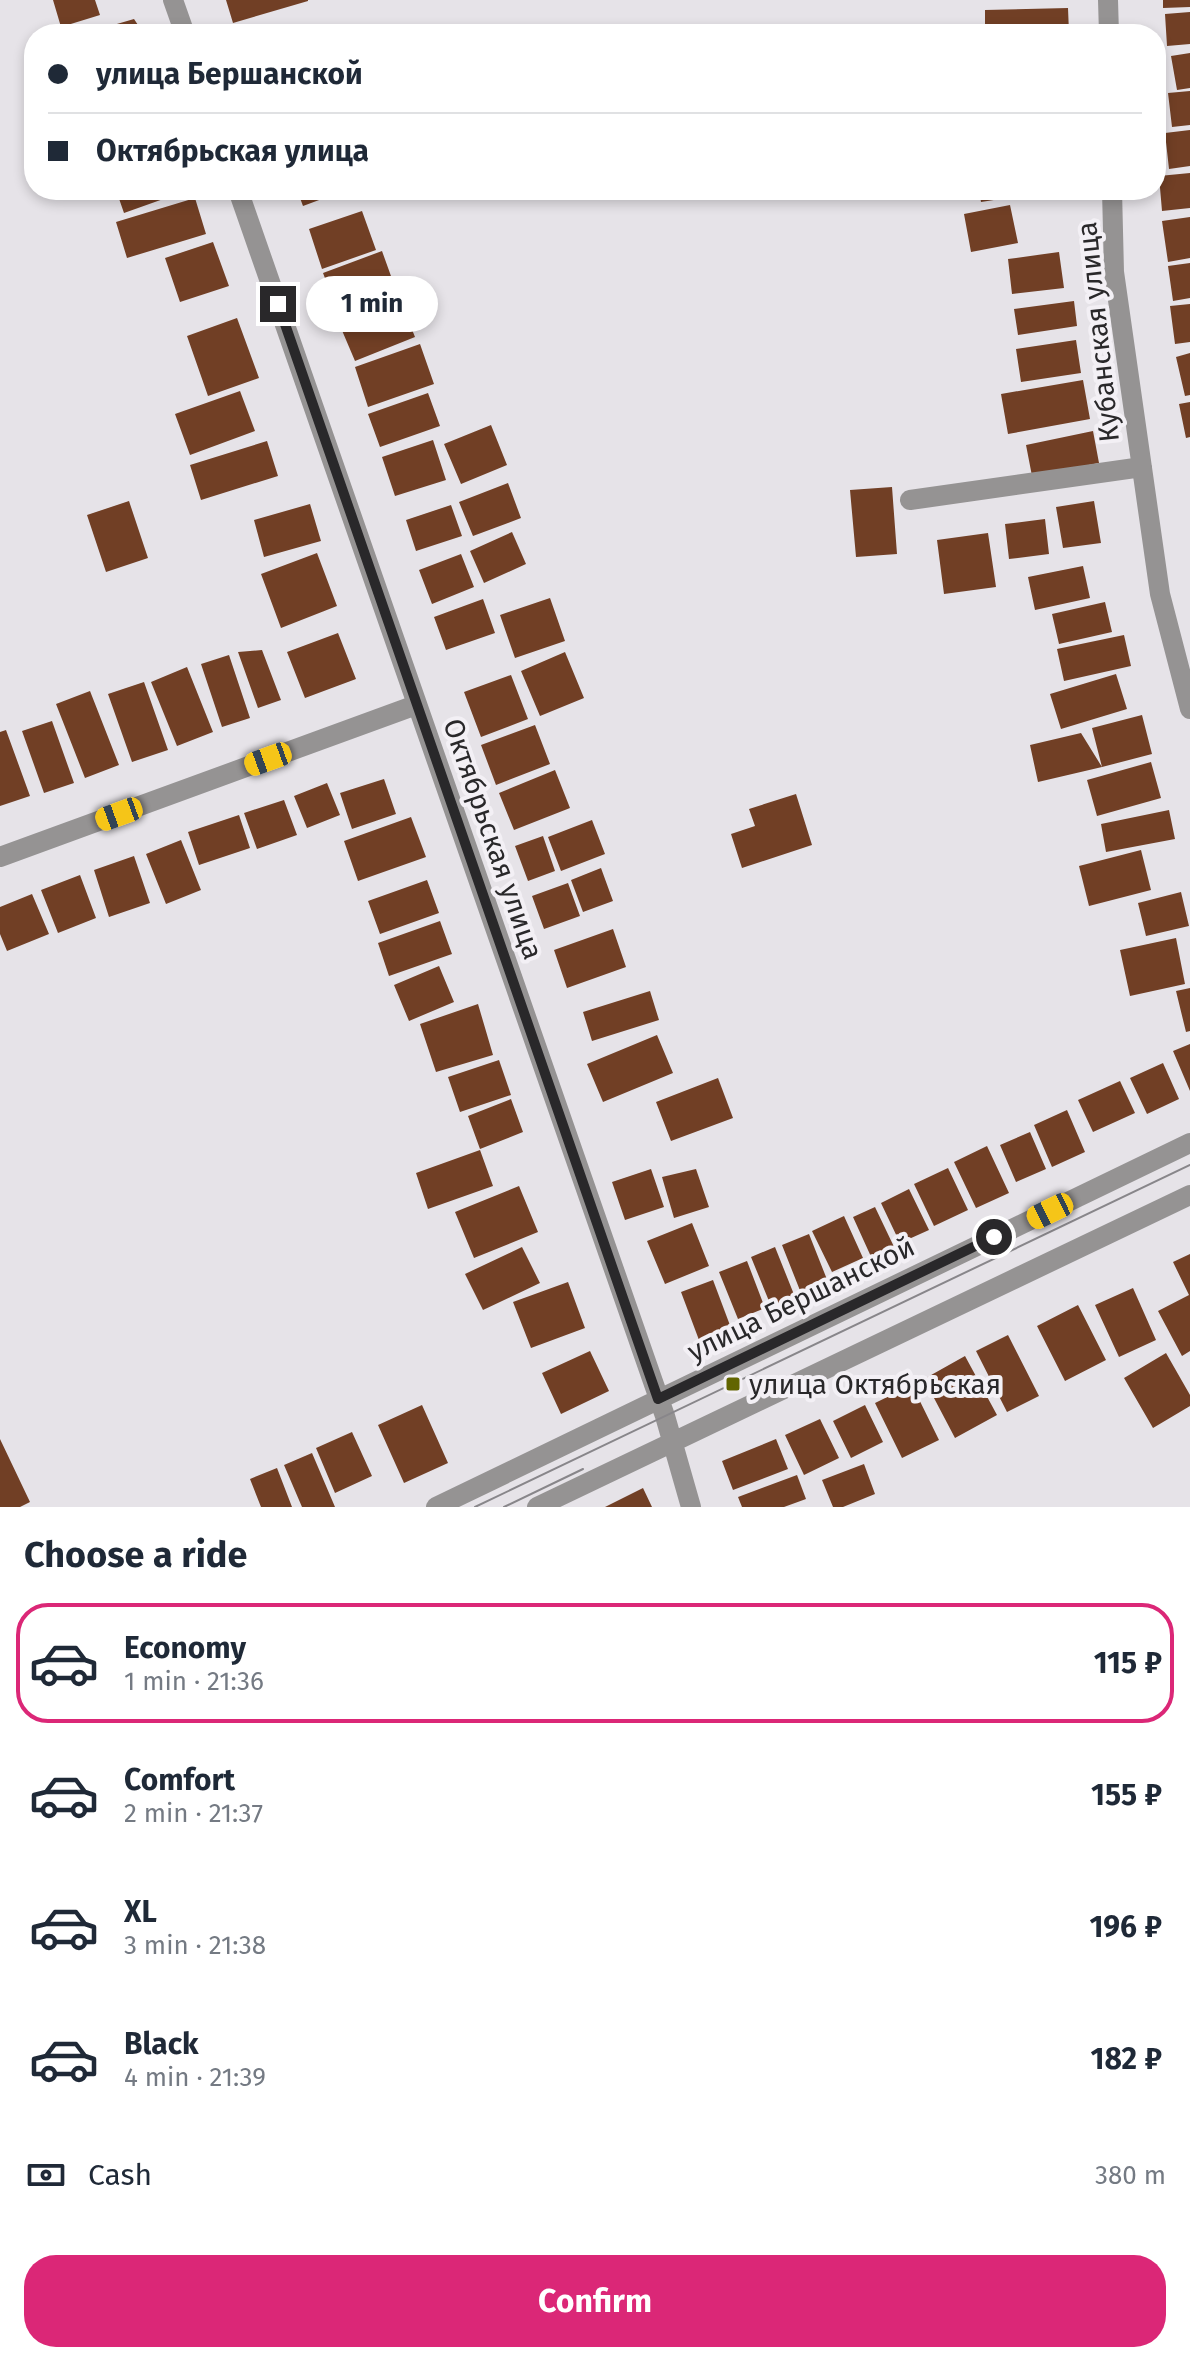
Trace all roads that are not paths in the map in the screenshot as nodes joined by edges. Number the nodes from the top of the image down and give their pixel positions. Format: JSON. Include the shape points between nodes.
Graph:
{"nodes":[{"id":1,"x":173,"y":0,"type":"edge"},
{"id":2,"x":1108,"y":0,"type":"edge"},
{"id":3,"x":181,"y":24,"type":"edge"},
{"id":4,"x":1109,"y":24,"type":"edge"},
{"id":5,"x":241,"y":200,"type":"edge"},
{"id":6,"x":1112,"y":200,"type":"edge"},
{"id":7,"x":1142,"y":467,"type":"junction"},
{"id":8,"x":910,"y":500,"type":"dead end"},
{"id":9,"x":416,"y":705,"type":"junction"},
{"id":10,"x":1190,"y":709,"type":"edge"},
{"id":11,"x":0,"y":857,"type":"edge"},
{"id":12,"x":1190,"y":1143,"type":"edge"},
{"id":13,"x":1190,"y":1195,"type":"edge"},
{"id":14,"x":658,"y":1399,"type":"junction"},
{"id":15,"x":671,"y":1444,"type":"junction"},
{"id":16,"x":436,"y":1507,"type":"edge"},
{"id":17,"x":537,"y":1507,"type":"edge"},
{"id":18,"x":691,"y":1507,"type":"edge"}],
"edges":[{"from":1,"to":3,"type":"street"},
{"from":2,"to":4,"type":"street"},
{"from":5,"to":9,"type":"street","name":"Октябрьская улица"},
{"from":6,"to":7,"type":"street","name":"Кубанская улица","via":[[1114,272]]},
{"from":7,"to":8,"type":"street","name":"Кубанская улица"},
{"from":7,"to":10,"type":"street","name":"Кубанская улица","via":[[1160,594]]},
{"from":9,"to":11,"type":"street"},
{"from":9,"to":14,"type":"street","name":"Октябрьская улица"},
{"from":12,"to":14,"type":"street","name":"улица Бершанской"},
{"from":13,"to":15,"type":"street"},
{"from":14,"to":15,"type":"street","name":"Октябрьская улица"},
{"from":14,"to":16,"type":"street","name":"улица Бершанской"},
{"from":15,"to":17,"type":"street"},
{"from":15,"to":18,"type":"street","name":"Октябрьская улица"}]}
